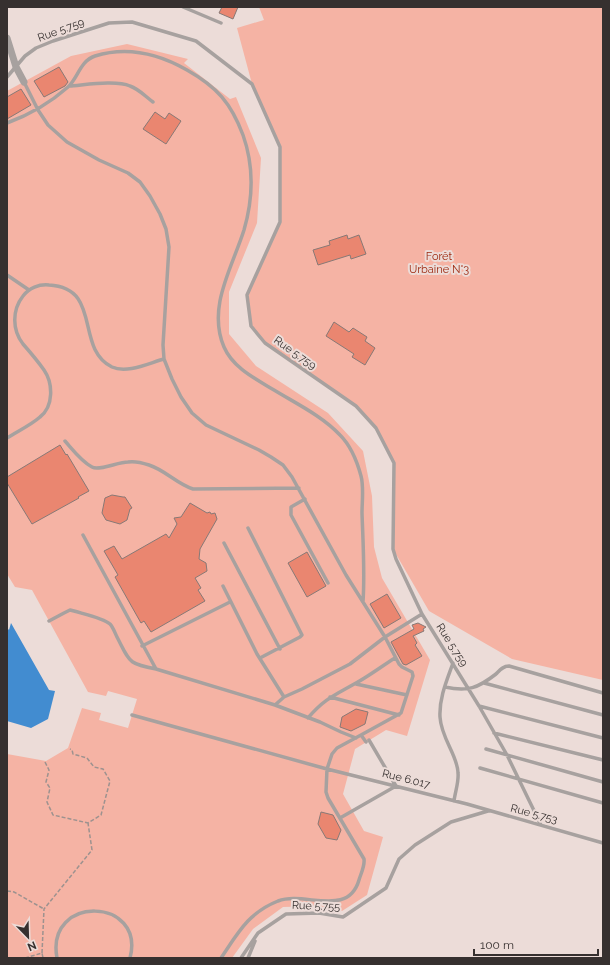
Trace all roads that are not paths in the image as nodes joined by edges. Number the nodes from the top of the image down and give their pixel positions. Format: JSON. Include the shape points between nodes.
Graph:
{"nodes":[{"id":1,"x":183,"y":7,"type":"edge"},
{"id":2,"x":221,"y":23,"type":"dead end"},
{"id":3,"x":7,"y":38,"type":"edge"},
{"id":4,"x":16,"y":67,"type":"junction"},
{"id":5,"x":7,"y":77,"type":"edge"},
{"id":6,"x":24,"y":82,"type":"joint"},
{"id":7,"x":70,"y":86,"type":"junction"},
{"id":8,"x":153,"y":102,"type":"dead end"},
{"id":9,"x":38,"y":110,"type":"junction"},
{"id":10,"x":7,"y":123,"type":"edge"},
{"id":11,"x":7,"y":276,"type":"edge"},
{"id":12,"x":29,"y":290,"type":"junction"},
{"id":13,"x":164,"y":359,"type":"junction"},
{"id":14,"x":7,"y":438,"type":"edge"},
{"id":15,"x":65,"y":441,"type":"dead end"},
{"id":16,"x":299,"y":488,"type":"junction"},
{"id":17,"x":305,"y":499,"type":"junction"},
{"id":18,"x":248,"y":528,"type":"dead end"},
{"id":19,"x":83,"y":535,"type":"dead end"},
{"id":20,"x":224,"y":544,"type":"dead end"},
{"id":21,"x":328,"y":583,"type":"dead end"},
{"id":22,"x":223,"y":586,"type":"dead end"},
{"id":23,"x":230,"y":602,"type":"junction"},
{"id":24,"x":363,"y":602,"type":"junction"},
{"id":25,"x":422,"y":614,"type":"junction"},
{"id":26,"x":49,"y":621,"type":"dead end"},
{"id":27,"x":385,"y":638,"type":"junction"},
{"id":28,"x":142,"y":646,"type":"junction"},
{"id":29,"x":280,"y":649,"type":"junction"},
{"id":30,"x":260,"y":658,"type":"junction"},
{"id":31,"x":395,"y":658,"type":"junction"},
{"id":32,"x":453,"y":663,"type":"junction"},
{"id":33,"x":156,"y":669,"type":"junction"},
{"id":34,"x":484,"y":683,"type":"junction"},
{"id":35,"x":355,"y":684,"type":"junction"},
{"id":36,"x":445,"y":687,"type":"junction"},
{"id":37,"x":469,"y":689,"type":"junction"},
{"id":38,"x":603,"y":693,"type":"edge"},
{"id":39,"x":407,"y":695,"type":"junction"},
{"id":40,"x":284,"y":697,"type":"junction"},
{"id":41,"x":330,"y":697,"type":"junction"},
{"id":42,"x":275,"y":705,"type":"junction"},
{"id":43,"x":479,"y":706,"type":"junction"},
{"id":44,"x":132,"y":715,"type":"dead end"},
{"id":45,"x":398,"y":715,"type":"junction"},
{"id":46,"x":603,"y":715,"type":"edge"},
{"id":47,"x":308,"y":718,"type":"junction"},
{"id":48,"x":494,"y":733,"type":"junction"},
{"id":49,"x":361,"y":735,"type":"junction"},
{"id":50,"x":356,"y":738,"type":"junction"},
{"id":51,"x":603,"y":738,"type":"edge"},
{"id":52,"x":486,"y":749,"type":"dead end"},
{"id":53,"x":507,"y":755,"type":"junction"},
{"id":54,"x":603,"y":760,"type":"edge"},
{"id":55,"x":480,"y":768,"type":"dead end"},
{"id":56,"x":327,"y":769,"type":"junction"},
{"id":57,"x":518,"y":778,"type":"junction"},
{"id":58,"x":603,"y":782,"type":"edge"},
{"id":59,"x":396,"y":786,"type":"junction"},
{"id":60,"x":454,"y":801,"type":"junction"},
{"id":61,"x":459,"y":802,"type":"joint"},
{"id":62,"x":603,"y":803,"type":"edge"},
{"id":63,"x":489,"y":811,"type":"junction"},
{"id":64,"x":340,"y":818,"type":"junction"},
{"id":65,"x":541,"y":825,"type":"junction"},
{"id":66,"x":603,"y":843,"type":"edge"},
{"id":67,"x":258,"y":933,"type":"junction"},
{"id":68,"x":58,"y":958,"type":"edge"},
{"id":69,"x":130,"y":958,"type":"edge"},
{"id":70,"x":221,"y":958,"type":"edge"},
{"id":71,"x":241,"y":958,"type":"edge"},
{"id":72,"x":248,"y":958,"type":"edge"}],
"edges":[{"from":1,"to":2,"type":"lane"},
{"from":3,"to":4,"type":"street"},
{"from":4,"to":5,"type":"lane"},
{"from":4,"to":6,"type":"street"},
{"from":4,"to":25,"type":"lane","name":"Rue 5.759","via":[[25,56],[53,40],[109,23],[132,22],[196,41],[252,84],[280,147],[280,222],[248,295],[251,326],[265,343],[356,406],[376,428],[394,463],[393,549]]},
{"from":6,"to":9,"type":"lane"},
{"from":7,"to":8,"type":"lane","via":[[119,83],[130,85]]},
{"from":7,"to":9,"type":"lane"},
{"from":7,"to":24,"type":"lane","via":[[83,64],[92,57],[111,52],[136,51],[177,64],[200,77],[229,104],[246,145],[251,166],[251,193],[244,229],[222,290],[218,311],[219,331],[224,348],[247,374],[322,419],[350,448],[361,478]]},
{"from":9,"to":10,"type":"lane"},
{"from":9,"to":13,"type":"lane","via":[[48,125],[67,142],[128,173],[140,182],[160,214],[169,247]]},
{"from":11,"to":12,"type":"lane"},
{"from":12,"to":13,"type":"lane","via":[[44,284],[72,290],[82,305],[96,353],[113,367],[127,369]]},
{"from":12,"to":14,"type":"lane","via":[[17,307],[14,328],[19,339],[45,371],[50,400],[41,416]]},
{"from":13,"to":16,"type":"lane","via":[[181,398],[192,413],[206,425],[272,457],[283,465]]},
{"from":15,"to":16,"type":"lane","via":[[92,467],[102,468],[130,461],[149,465],[193,489]]},
{"from":16,"to":17,"type":"lane"},
{"from":17,"to":21,"type":"lane","via":[[292,507],[291,515]]},
{"from":17,"to":24,"type":"lane"},
{"from":18,"to":29,"type":"lane","via":[[301,632],[300,637]]},
{"from":19,"to":28,"type":"lane"},
{"from":20,"to":29,"type":"lane"},
{"from":22,"to":23,"type":"lane"},
{"from":23,"to":28,"type":"lane"},
{"from":23,"to":30,"type":"lane"},
{"from":24,"to":27,"type":"lane"},
{"from":25,"to":27,"type":"lane"},
{"from":25,"to":32,"type":"lane","name":"Rue 5.759"},
{"from":26,"to":33,"type":"lane","via":[[70,610],[106,621],[132,662],[138,666]]},
{"from":27,"to":31,"type":"lane"},
{"from":27,"to":40,"type":"lane","via":[[350,664]]},
{"from":28,"to":33,"type":"lane"},
{"from":29,"to":30,"type":"lane"},
{"from":30,"to":40,"type":"lane"},
{"from":31,"to":35,"type":"lane"},
{"from":31,"to":39,"type":"lane","via":[[402,667],[413,674]]},
{"from":32,"to":36,"type":"lane"},
{"from":32,"to":37,"type":"lane","name":"Rue 5.759"},
{"from":33,"to":42,"type":"lane"},
{"from":34,"to":37,"type":"lane"},
{"from":34,"to":38,"type":"lane","via":[[509,666]]},
{"from":34,"to":46,"type":"lane"},
{"from":35,"to":39,"type":"lane"},
{"from":35,"to":41,"type":"lane"},
{"from":36,"to":37,"type":"lane"},
{"from":36,"to":60,"type":"lane","via":[[440,705],[440,718],[445,740],[458,773]]},
{"from":37,"to":43,"type":"lane","name":"Rue 5.759"},
{"from":39,"to":45,"type":"lane","via":[[403,711]]},
{"from":40,"to":42,"type":"lane"},
{"from":41,"to":45,"type":"lane"},
{"from":41,"to":47,"type":"lane"},
{"from":42,"to":47,"type":"lane"},
{"from":43,"to":48,"type":"lane","name":"Rue 5.759"},
{"from":43,"to":51,"type":"lane"},
{"from":44,"to":56,"type":"lane","name":"Rue 6.017"},
{"from":45,"to":49,"type":"lane"},
{"from":47,"to":50,"type":"lane"},
{"from":48,"to":53,"type":"lane","name":"Rue 5.759"},
{"from":48,"to":54,"type":"lane"},
{"from":49,"to":50,"type":"lane"},
{"from":49,"to":59,"type":"lane"},
{"from":50,"to":56,"type":"lane","via":[[337,748]]},
{"from":52,"to":53,"type":"lane"},
{"from":53,"to":57,"type":"lane","name":"Rue 5.759"},
{"from":53,"to":58,"type":"lane"},
{"from":55,"to":57,"type":"lane"},
{"from":56,"to":59,"type":"lane","name":"Rue 6.017"},
{"from":56,"to":64,"type":"lane","via":[[327,796]]},
{"from":57,"to":62,"type":"lane"},
{"from":57,"to":65,"type":"lane","name":"Rue 5.759"},
{"from":59,"to":60,"type":"lane","name":"Rue 6.017"},
{"from":59,"to":64,"type":"lane"},
{"from":60,"to":61,"type":"lane","name":"Rue 6.017"},
{"from":61,"to":63,"type":"lane","name":"Rue 5.753"},
{"from":63,"to":65,"type":"lane","name":"Rue 5.753"},
{"from":63,"to":67,"type":"lane","name":"Rue 5.755","via":[[451,822],[415,845],[399,859],[386,888],[343,917],[319,913],[286,914]]},
{"from":64,"to":70,"type":"lane","via":[[364,862],[355,891],[336,902],[289,899],[260,910],[246,922]]},
{"from":65,"to":66,"type":"lane","name":"Rue 5.753"},
{"from":67,"to":71,"type":"lane","name":"Rue 5.755"},
{"from":67,"to":72,"type":"lane"},
{"from":68,"to":69,"type":"lane","via":[[56,942],[66,923],[84,912],[102,911],[119,918],[130,933]]}]}
